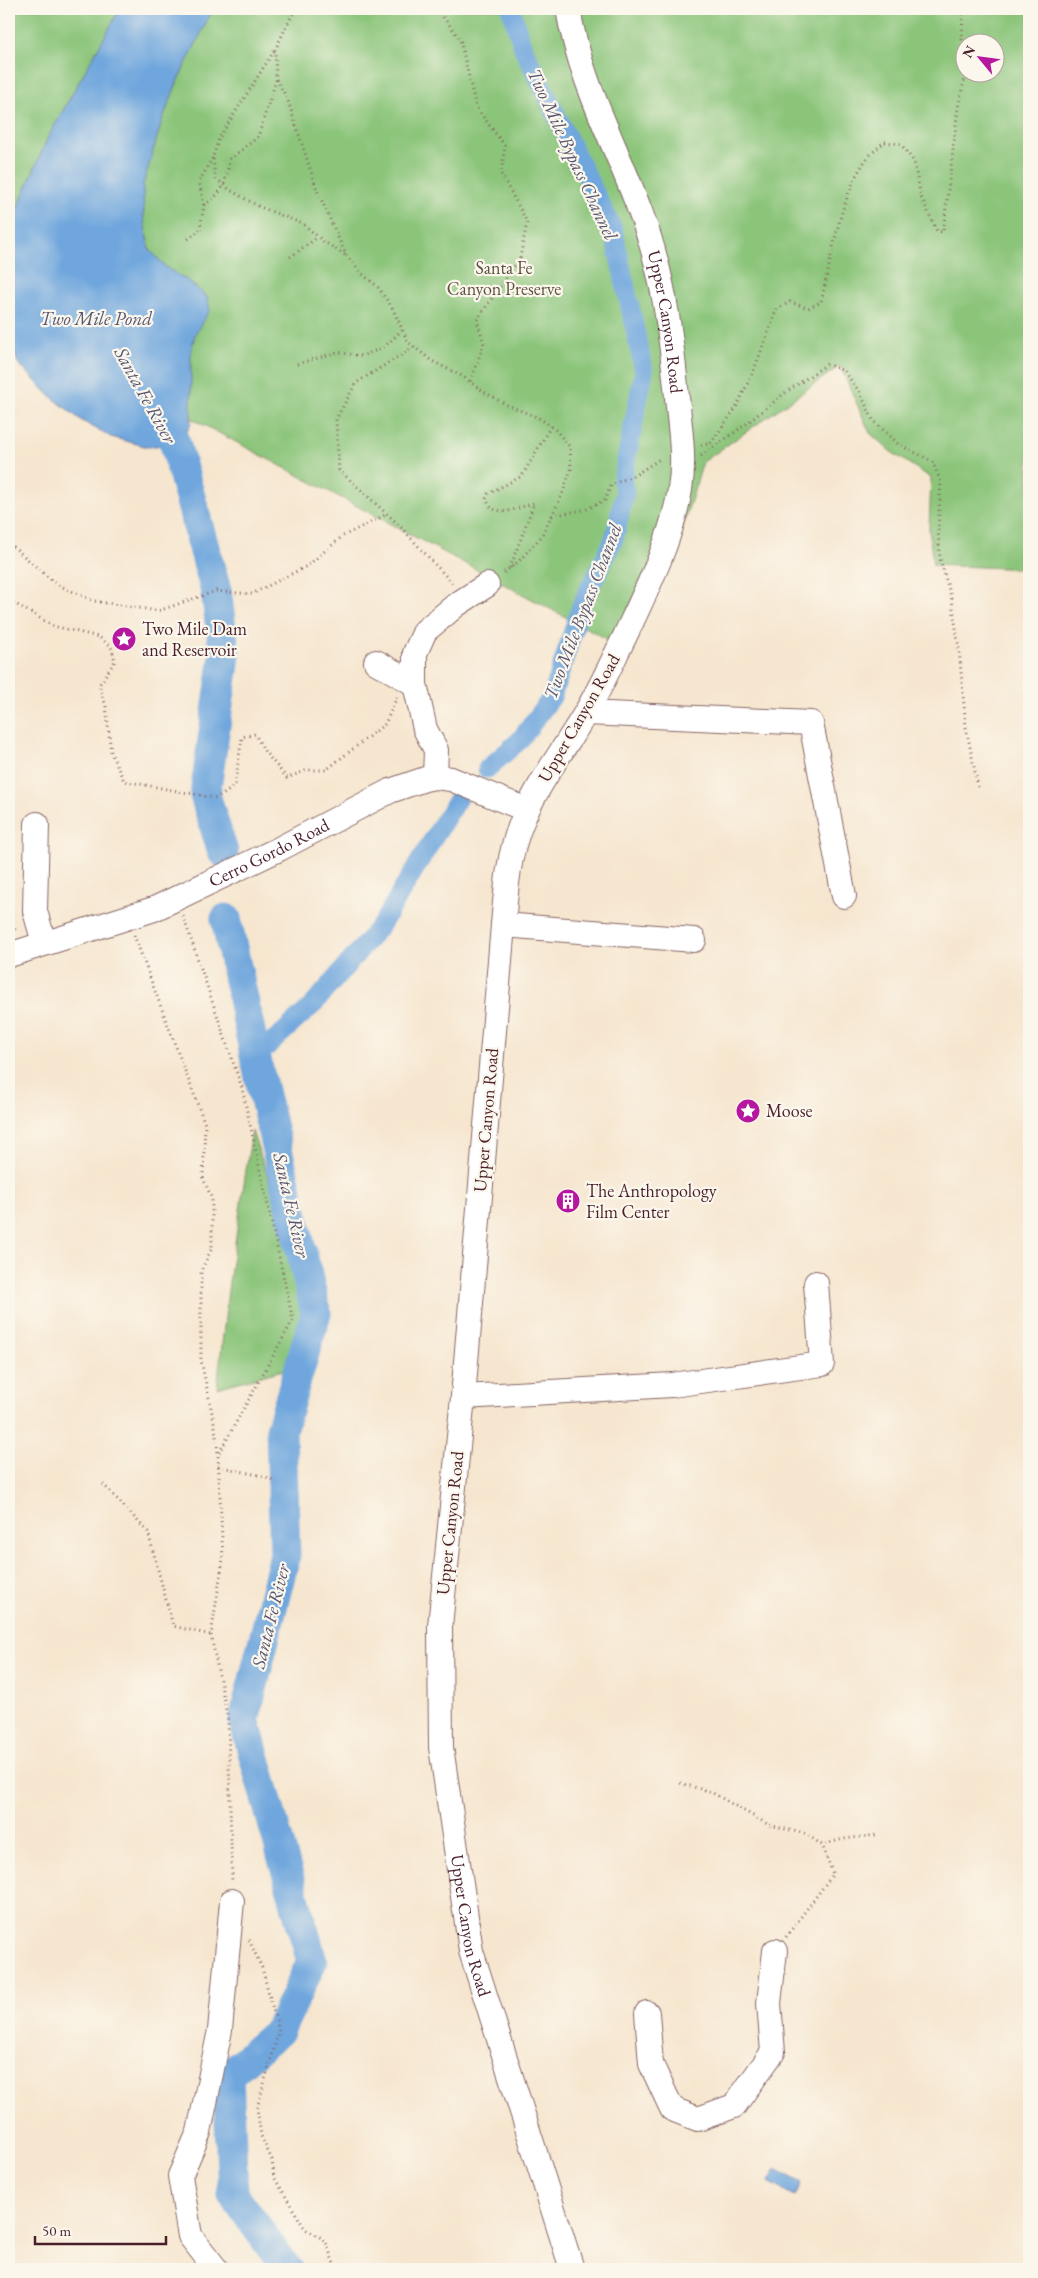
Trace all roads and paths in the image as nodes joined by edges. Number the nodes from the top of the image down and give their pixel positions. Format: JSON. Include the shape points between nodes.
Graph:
{"nodes":[{"id":1,"x":294,"y":9,"type":"edge"},
{"id":2,"x":437,"y":9,"type":"edge"},
{"id":3,"x":568,"y":9,"type":"edge"},
{"id":4,"x":963,"y":9,"type":"edge"},
{"id":5,"x":962,"y":32,"type":"edge"},
{"id":6,"x":275,"y":50,"type":"junction"},
{"id":7,"x":276,"y":79,"type":"junction"},
{"id":8,"x":964,"y":82,"type":"edge"},
{"id":9,"x":213,"y":157,"type":"junction"},
{"id":10,"x":225,"y":185,"type":"junction"},
{"id":11,"x":204,"y":205,"type":"junction"},
{"id":12,"x":318,"y":237,"type":"junction"},
{"id":13,"x":188,"y":239,"type":"dead end"},
{"id":14,"x":346,"y":255,"type":"junction"},
{"id":15,"x":290,"y":257,"type":"dead end"},
{"id":16,"x":402,"y":330,"type":"junction"},
{"id":17,"x":414,"y":347,"type":"junction"},
{"id":18,"x":297,"y":364,"type":"dead end"},
{"id":19,"x":470,"y":382,"type":"junction"},
{"id":20,"x":551,"y":426,"type":"junction"},
{"id":21,"x":683,"y":456,"type":"junction"},
{"id":22,"x":387,"y":514,"type":"junction"},
{"id":23,"x":552,"y":516,"type":"junction"},
{"id":24,"x":9,"y":543,"type":"edge"},
{"id":25,"x":510,"y":568,"type":"junction"},
{"id":26,"x":488,"y":585,"type":"joint"},
{"id":27,"x":466,"y":598,"type":"junction"},
{"id":28,"x":9,"y":600,"type":"edge"},
{"id":29,"x":384,"y":667,"type":"joint"},
{"id":30,"x":415,"y":684,"type":"junction"},
{"id":31,"x":586,"y":713,"type":"junction"},
{"id":32,"x":443,"y":778,"type":"junction"},
{"id":33,"x":978,"y":787,"type":"dead end"},
{"id":34,"x":527,"y":810,"type":"junction"},
{"id":35,"x":37,"y":824,"type":"dead end"},
{"id":36,"x":844,"y":896,"type":"dead end"},
{"id":37,"x":177,"y":899,"type":"junction"},
{"id":38,"x":127,"y":918,"type":"junction"},
{"id":39,"x":503,"y":925,"type":"junction"},
{"id":40,"x":694,"y":940,"type":"dead end"},
{"id":41,"x":44,"y":943,"type":"junction"},
{"id":42,"x":9,"y":955,"type":"edge"},
{"id":43,"x":816,"y":1282,"type":"dead end"},
{"id":44,"x":463,"y":1397,"type":"junction"},
{"id":45,"x":218,"y":1455,"type":"junction"},
{"id":46,"x":218,"y":1466,"type":"junction"},
{"id":47,"x":275,"y":1482,"type":"dead end"},
{"id":48,"x":102,"y":1484,"type":"dead end"},
{"id":49,"x":211,"y":1635,"type":"junction"},
{"id":50,"x":680,"y":1782,"type":"dead end"},
{"id":51,"x":878,"y":1835,"type":"dead end"},
{"id":52,"x":822,"y":1845,"type":"junction"},
{"id":53,"x":232,"y":1900,"type":"joint"},
{"id":54,"x":247,"y":1934,"type":"dead end"},
{"id":55,"x":779,"y":1946,"type":"joint"},
{"id":56,"x":647,"y":2013,"type":"dead end"},
{"id":57,"x":216,"y":2269,"type":"edge"},
{"id":58,"x":336,"y":2269,"type":"edge"},
{"id":59,"x":572,"y":2269,"type":"edge"}],
"edges":[{"from":1,"to":6,"type":"path"},
{"from":2,"to":19,"type":"path","via":[[460,39],[476,107],[506,146],[501,174],[527,222],[520,258],[477,320],[484,344]]},
{"from":3,"to":21,"type":"street","name":"Upper Canyon Road","via":[[578,58],[641,212],[660,279],[673,355]]},
{"from":4,"to":5,"type":"path"},
{"from":6,"to":7,"type":"path"},
{"from":6,"to":9,"type":"path","via":[[219,138]]},
{"from":7,"to":10,"type":"path","via":[[258,138],[230,159]]},
{"from":7,"to":14,"type":"path","via":[[287,98],[317,190]]},
{"from":8,"to":21,"type":"path","via":[[943,232],[937,231],[922,197],[914,162],[901,144],[884,142],[866,160],[852,188],[838,226],[821,302],[808,308],[790,302],[777,309],[736,408],[710,444]]},
{"from":9,"to":10,"type":"path","via":[[215,178]]},
{"from":9,"to":11,"type":"path","via":[[199,182]]},
{"from":10,"to":11,"type":"path","via":[[217,197]]},
{"from":10,"to":12,"type":"path","via":[[258,206],[303,224]]},
{"from":11,"to":13,"type":"path","via":[[200,230]]},
{"from":12,"to":14,"type":"path"},
{"from":12,"to":15,"type":"path"},
{"from":14,"to":16,"type":"path","via":[[377,286]]},
{"from":16,"to":17,"type":"path"},
{"from":16,"to":18,"type":"path","via":[[383,348],[360,356],[338,352]]},
{"from":17,"to":19,"type":"path"},
{"from":17,"to":22,"type":"path","via":[[356,384],[336,419],[339,470]]},
{"from":19,"to":20,"type":"path","via":[[507,405]]},
{"from":20,"to":23,"type":"path","via":[[570,447],[571,468]]},
{"from":20,"to":25,"type":"path","via":[[522,476],[488,494],[486,499],[492,509],[506,512],[534,502]]},
{"from":21,"to":23,"type":"path","via":[[669,449],[659,460],[611,486],[606,500]]},
{"from":21,"to":31,"type":"street","name":"Upper Canyon Road","via":[[674,516],[654,573]]},
{"from":21,"to":33,"type":"path","via":[[717,446],[827,364],[844,371],[859,391],[873,420],[898,444],[932,461],[941,482],[940,559],[952,600],[966,727]]},
{"from":22,"to":24,"type":"path","via":[[344,536],[307,566],[252,594],[216,591],[158,611],[94,601],[56,584]]},
{"from":22,"to":27,"type":"path"},
{"from":23,"to":25,"type":"path","via":[[541,537]]},
{"from":25,"to":26,"type":"path"},
{"from":26,"to":27,"type":"street"},
{"from":27,"to":30,"type":"street","via":[[425,631],[415,653]]},
{"from":28,"to":29,"type":"path","via":[[53,626],[99,637],[112,646],[114,661],[100,685],[106,706],[111,753],[124,781],[198,795],[215,798],[235,784],[242,737],[255,734],[286,778],[307,770],[326,770],[385,724],[400,691]]},
{"from":29,"to":30,"type":"street"},
{"from":30,"to":32,"type":"street","via":[[425,729],[436,750]]},
{"from":31,"to":34,"type":"street","name":"Upper Canyon Road"},
{"from":31,"to":36,"type":"street","via":[[811,723]]},
{"from":32,"to":34,"type":"street"},
{"from":32,"to":37,"type":"street","name":"Cerro Gordo Road","via":[[390,792]]},
{"from":34,"to":39,"type":"street","name":"Upper Canyon Road","via":[[510,861]]},
{"from":35,"to":41,"type":"street","via":[[35,911]]},
{"from":37,"to":38,"type":"street","name":"Cerro Gordo Road"},
{"from":37,"to":45,"type":"path","via":[[242,1088],[293,1320]]},
{"from":38,"to":41,"type":"street","name":"Cerro Gordo Road"},
{"from":38,"to":45,"type":"path","via":[[205,1124],[204,1178],[212,1199],[212,1248],[200,1271],[201,1360]]},
{"from":39,"to":40,"type":"street"},
{"from":39,"to":44,"type":"street","name":"Upper Canyon Road"},
{"from":41,"to":42,"type":"street","name":"Cerro Gordo Road"},
{"from":43,"to":44,"type":"street","via":[[822,1364],[672,1385]]},
{"from":44,"to":59,"type":"street","name":"Upper Canyon Road","via":[[440,1626],[442,1747],[471,1951]]},
{"from":45,"to":46,"type":"path"},
{"from":46,"to":47,"type":"path"},
{"from":46,"to":49,"type":"path","via":[[223,1559]]},
{"from":48,"to":49,"type":"path","via":[[148,1532],[173,1626]]},
{"from":49,"to":53,"type":"path","via":[[228,1720]]},
{"from":50,"to":52,"type":"path","via":[[711,1792],[769,1825],[806,1834]]},
{"from":51,"to":52,"type":"path"},
{"from":52,"to":55,"type":"path","via":[[833,1874]]},
{"from":53,"to":57,"type":"street","via":[[220,2030],[199,2132],[180,2176],[190,2236]]},
{"from":54,"to":58,"type":"path","via":[[262,1968],[279,2031],[257,2108],[261,2136],[272,2160],[274,2177],[305,2229],[325,2240]]},
{"from":55,"to":56,"type":"street","via":[[769,2003],[773,2052],[734,2106],[698,2119],[672,2109],[651,2064]]}]}
